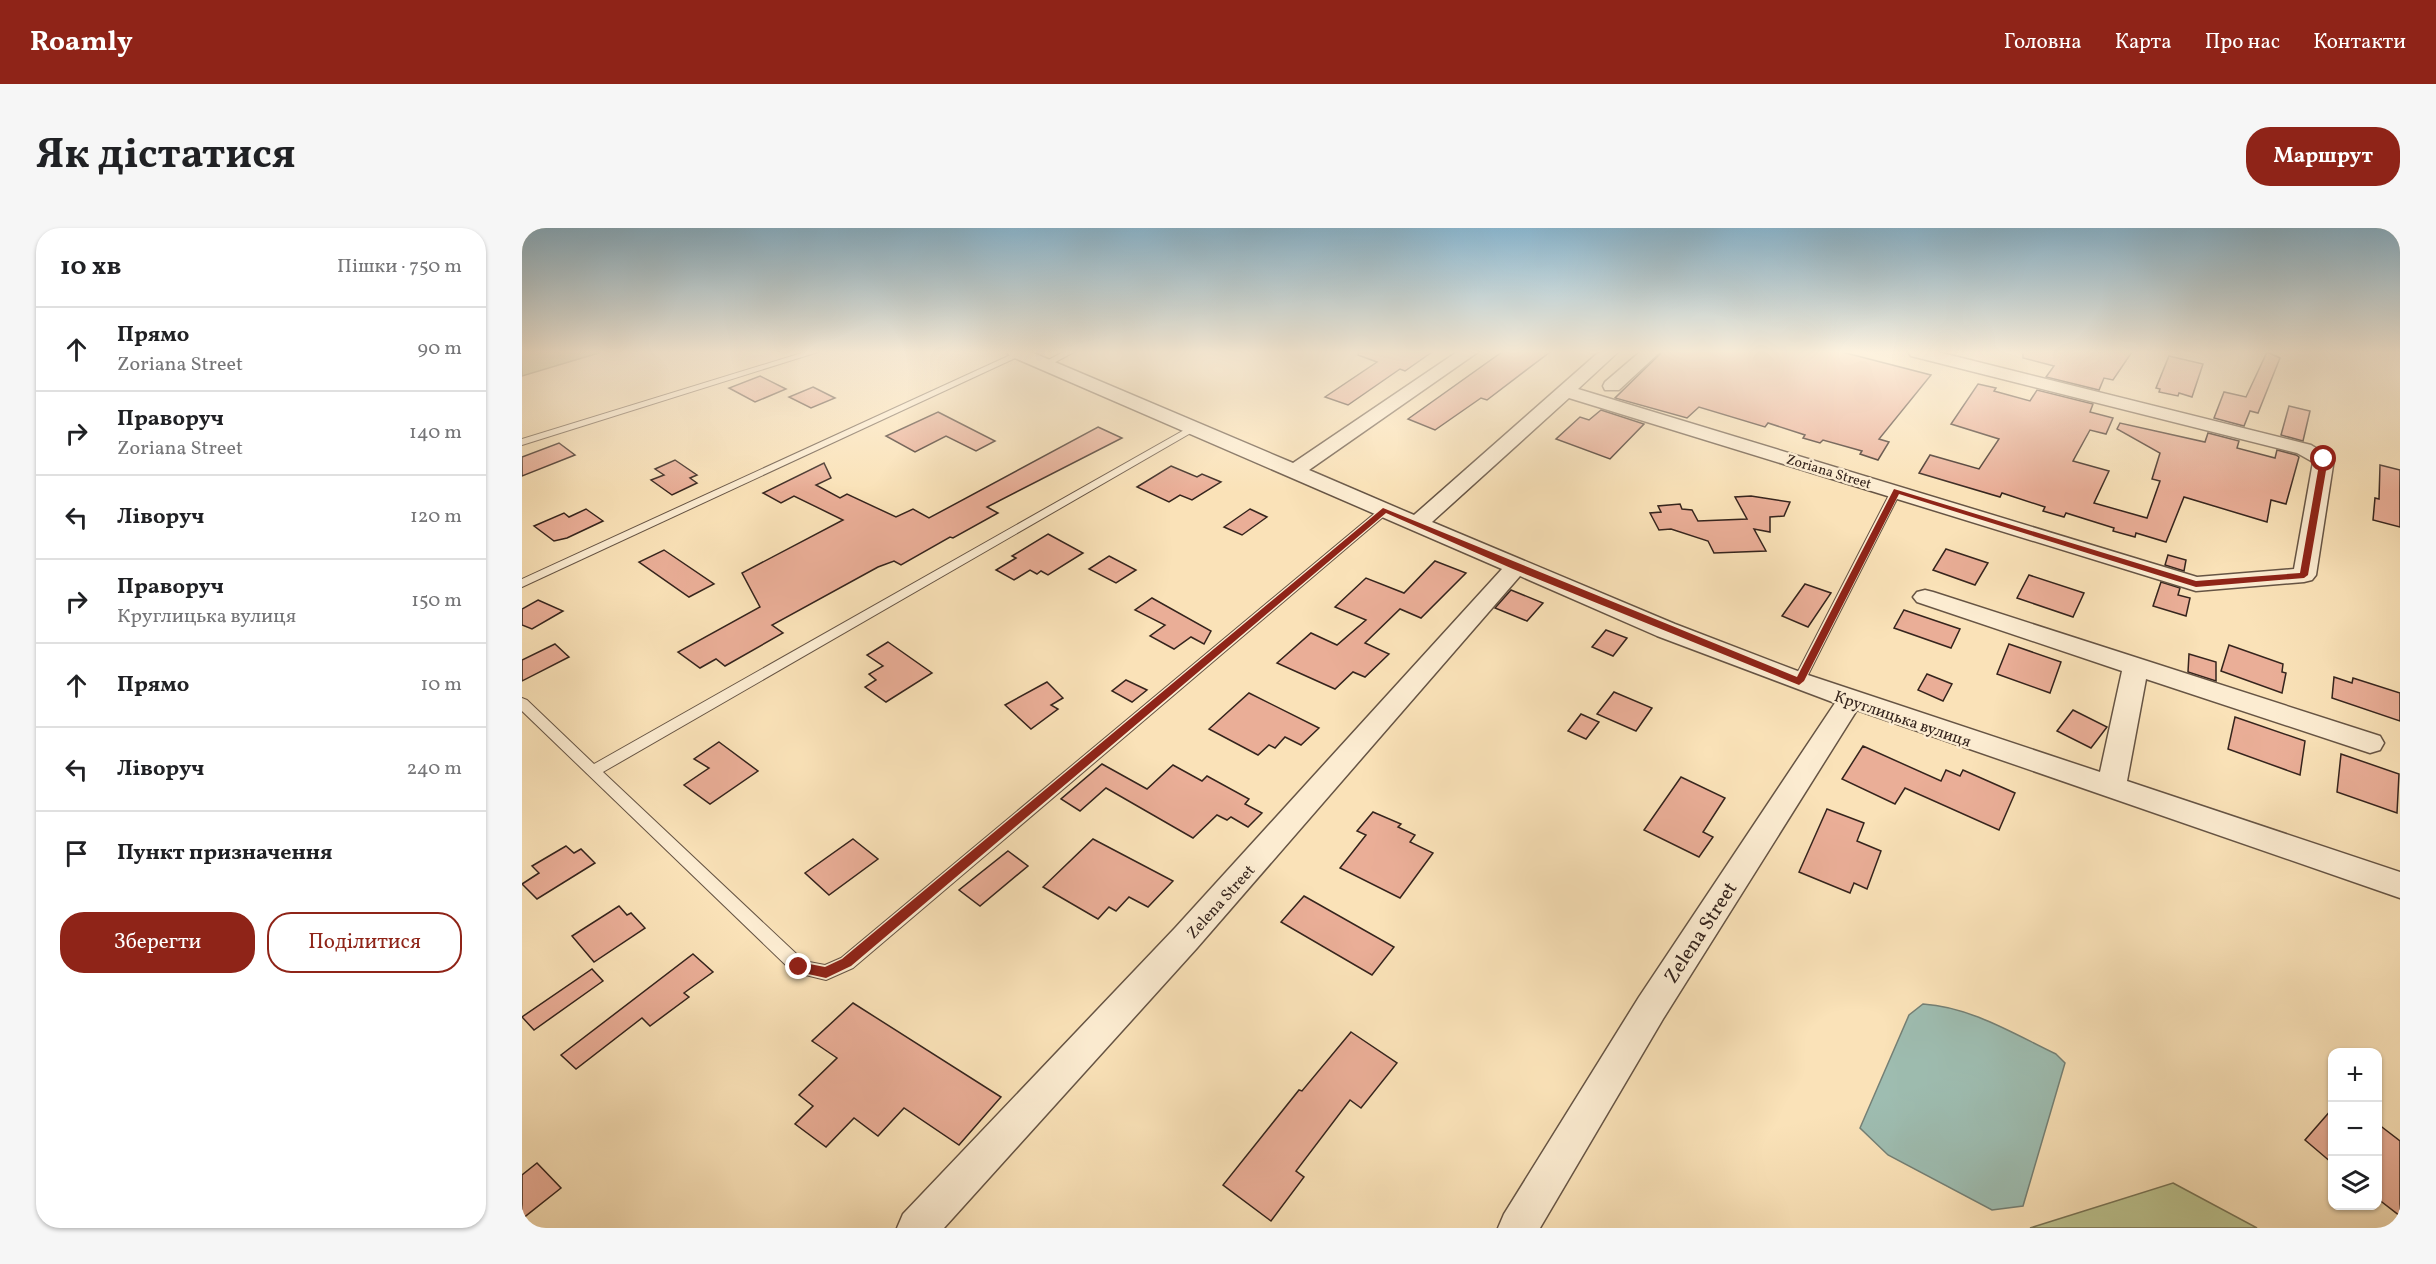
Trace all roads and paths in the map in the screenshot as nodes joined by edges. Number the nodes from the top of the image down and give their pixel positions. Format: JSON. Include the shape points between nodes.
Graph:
{"nodes":[{"id":1,"x":663,"y":399,"type":"edge"},
{"id":2,"x":920,"y":399,"type":"edge"},
{"id":3,"x":1125,"y":399,"type":"edge"},
{"id":4,"x":1401,"y":399,"type":"edge"},
{"id":5,"x":1556,"y":399,"type":"edge"},
{"id":6,"x":1620,"y":399,"type":"edge"},
{"id":7,"x":2103,"y":399,"type":"edge"},
{"id":8,"x":1193,"y":428,"type":"junction"},
{"id":9,"x":522,"y":442,"type":"edge"},
{"id":10,"x":1295,"y":471,"type":"junction"},
{"id":11,"x":1896,"y":491,"type":"junction"},
{"id":12,"x":1386,"y":510,"type":"junction"},
{"id":13,"x":1417,"y":524,"type":"junction"},
{"id":14,"x":1515,"y":568,"type":"junction"},
{"id":15,"x":522,"y":583,"type":"edge"},
{"id":16,"x":1924,"y":597,"type":"dead end"},
{"id":17,"x":2136,"y":667,"type":"junction"},
{"id":18,"x":1799,"y":681,"type":"junction"},
{"id":19,"x":1850,"y":700,"type":"junction"},
{"id":20,"x":522,"y":703,"type":"edge"},
{"id":21,"x":2370,"y":743,"type":"dead end"},
{"id":22,"x":593,"y":771,"type":"junction"},
{"id":23,"x":2111,"y":789,"type":"junction"},
{"id":24,"x":2400,"y":885,"type":"edge"},
{"id":25,"x":917,"y":1228,"type":"edge"},
{"id":26,"x":1518,"y":1228,"type":"edge"}],
"edges":[{"from":1,"to":9,"type":"lane"},
{"from":2,"to":15,"type":"lane"},
{"from":3,"to":8,"type":"street","name":"Круглицька вулиця"},
{"from":4,"to":10,"type":"street"},
{"from":5,"to":13,"type":"street"},
{"from":6,"to":11,"type":"street","name":"Zoriana Street"},
{"from":7,"to":11,"type":"street","name":"Zoriana Street","via":[[2304,449],[2324,459],[2304,575],[2196,584]]},
{"from":8,"to":10,"type":"street","name":"Круглицька вулиця"},
{"from":8,"to":22,"type":"lane"},
{"from":10,"to":12,"type":"street","name":"Круглицька вулиця"},
{"from":11,"to":18,"type":"lane"},
{"from":12,"to":13,"type":"street","name":"Круглицька вулиця"},
{"from":12,"to":22,"type":"lane","via":[[847,963],[821,979],[799,967]]},
{"from":13,"to":14,"type":"street","name":"Круглицька вулиця"},
{"from":14,"to":18,"type":"street","name":"Круглицька вулиця"},
{"from":14,"to":25,"type":"street","name":"Zelena Street","via":[[1186,938]]},
{"from":16,"to":17,"type":"street"},
{"from":17,"to":21,"type":"street"},
{"from":17,"to":23,"type":"street"},
{"from":18,"to":19,"type":"street","name":"Круглицька вулиця"},
{"from":19,"to":23,"type":"street","name":"Круглицька вулиця"},
{"from":19,"to":26,"type":"street","name":"Zelena Street","via":[[1658,998]]},
{"from":20,"to":22,"type":"lane"},
{"from":23,"to":24,"type":"street","name":"Круглицька вулиця"}]}
